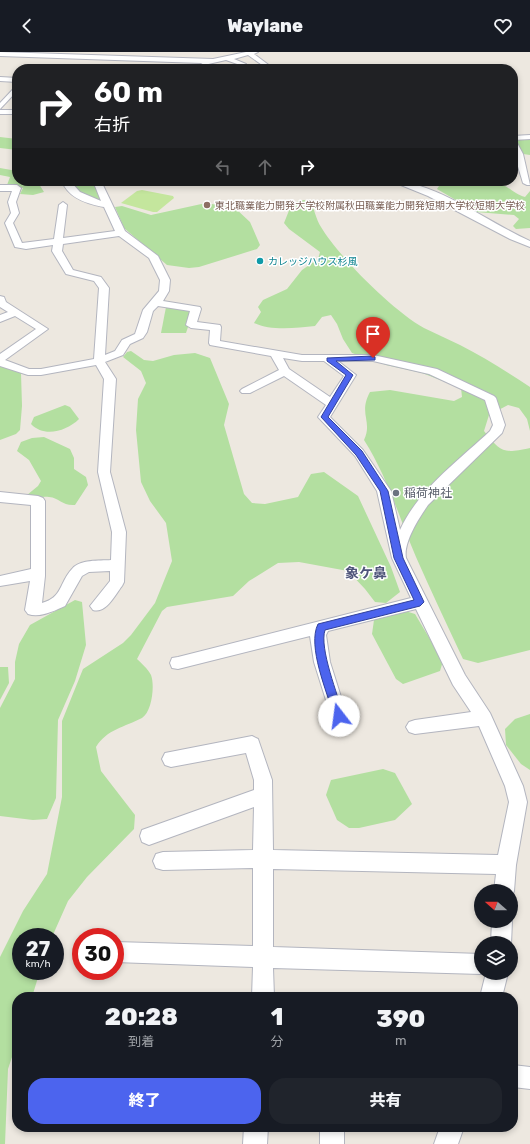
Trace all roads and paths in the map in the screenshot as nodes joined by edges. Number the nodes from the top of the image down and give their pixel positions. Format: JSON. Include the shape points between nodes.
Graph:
{"nodes":[{"id":1,"x":252,"y":53,"type":"edge"},
{"id":2,"x":0,"y":54,"type":"edge"},
{"id":3,"x":46,"y":54,"type":"edge"},
{"id":4,"x":112,"y":54,"type":"edge"},
{"id":5,"x":174,"y":55,"type":"edge"},
{"id":6,"x":226,"y":58,"type":"junction"},
{"id":7,"x":213,"y":61,"type":"junction"},
{"id":8,"x":38,"y":64,"type":"edge"},
{"id":9,"x":199,"y":64,"type":"edge"},
{"id":10,"x":243,"y":64,"type":"edge"},
{"id":11,"x":265,"y":64,"type":"edge"},
{"id":12,"x":0,"y":79,"type":"edge"},
{"id":13,"x":12,"y":80,"type":"edge"},
{"id":14,"x":12,"y":90,"type":"edge"},
{"id":15,"x":3,"y":101,"type":"edge"},
{"id":16,"x":12,"y":105,"type":"edge"},
{"id":17,"x":0,"y":107,"type":"edge"},
{"id":18,"x":0,"y":112,"type":"edge"},
{"id":19,"x":12,"y":112,"type":"edge"},
{"id":20,"x":530,"y":137,"type":"edge"},
{"id":21,"x":518,"y":138,"type":"edge"},
{"id":22,"x":518,"y":154,"type":"edge"},
{"id":23,"x":527,"y":184,"type":"dead end"},
{"id":24,"x":69,"y":186,"type":"edge"},
{"id":25,"x":99,"y":186,"type":"edge"},
{"id":26,"x":412,"y":186,"type":"edge"},
{"id":27,"x":0,"y":188,"type":"edge"},
{"id":28,"x":63,"y":205,"type":"dead end"},
{"id":29,"x":107,"y":205,"type":"junction"},
{"id":30,"x":4,"y":223,"type":"edge"},
{"id":31,"x":121,"y":233,"type":"junction"},
{"id":32,"x":57,"y":243,"type":"junction"},
{"id":33,"x":530,"y":244,"type":"edge"},
{"id":34,"x":0,"y":299,"type":"edge"},
{"id":35,"x":156,"y":303,"type":"junction"},
{"id":36,"x":16,"y":312,"type":"junction"},
{"id":37,"x":0,"y":319,"type":"edge"},
{"id":38,"x":274,"y":353,"type":"junction"},
{"id":39,"x":0,"y":358,"type":"edge"},
{"id":40,"x":329,"y":360,"type":"junction"},
{"id":41,"x":99,"y":361,"type":"junction"},
{"id":42,"x":0,"y":362,"type":"edge"},
{"id":43,"x":285,"y":371,"type":"junction"},
{"id":44,"x":246,"y":391,"type":"dead end"},
{"id":45,"x":332,"y":404,"type":"junction"},
{"id":46,"x":0,"y":497,"type":"edge"},
{"id":47,"x":397,"y":551,"type":"junction"},
{"id":48,"x":118,"y":566,"type":"junction"},
{"id":49,"x":38,"y":572,"type":"junction"},
{"id":50,"x":0,"y":581,"type":"edge"},
{"id":51,"x":420,"y":602,"type":"junction"},
{"id":52,"x":98,"y":606,"type":"dead end"},
{"id":53,"x":322,"y":627,"type":"junction"},
{"id":54,"x":178,"y":662,"type":"dead end"},
{"id":55,"x":339,"y":716,"type":"dead end"},
{"id":56,"x":484,"y":718,"type":"junction"},
{"id":57,"x":415,"y":727,"type":"dead end"},
{"id":58,"x":171,"y":759,"type":"dead end"},
{"id":59,"x":263,"y":796,"type":"junction"},
{"id":60,"x":524,"y":805,"type":"edge"},
{"id":61,"x":150,"y":836,"type":"dead end"},
{"id":62,"x":263,"y":859,"type":"junction"},
{"id":63,"x":163,"y":861,"type":"dead end"},
{"id":64,"x":506,"y":865,"type":"junction"},
{"id":65,"x":505,"y":884,"type":"edge"},
{"id":66,"x":124,"y":952,"type":"edge"},
{"id":67,"x":264,"y":957,"type":"junction"},
{"id":68,"x":474,"y":964,"type":"edge"},
{"id":69,"x":496,"y":980,"type":"edge"},
{"id":70,"x":263,"y":992,"type":"edge"},
{"id":71,"x":492,"y":992,"type":"edge"},
{"id":72,"x":518,"y":1077,"type":"edge"},
{"id":73,"x":530,"y":1078,"type":"edge"},
{"id":74,"x":256,"y":1132,"type":"edge"},
{"id":75,"x":332,"y":1132,"type":"edge"},
{"id":76,"x":450,"y":1132,"type":"edge"},
{"id":77,"x":255,"y":1144,"type":"edge"},
{"id":78,"x":332,"y":1144,"type":"edge"},
{"id":79,"x":446,"y":1144,"type":"edge"}],
"edges":[{"from":1,"to":6,"type":"street"},
{"from":1,"to":11,"type":"street"},
{"from":2,"to":3,"type":"street"},
{"from":3,"to":4,"type":"street"},
{"from":3,"to":8,"type":"street"},
{"from":4,"to":5,"type":"street"},
{"from":5,"to":7,"type":"street"},
{"from":6,"to":7,"type":"street"},
{"from":6,"to":10,"type":"street"},
{"from":7,"to":9,"type":"street"},
{"from":12,"to":13,"type":"street"},
{"from":14,"to":15,"type":"street"},
{"from":15,"to":17,"type":"street"},
{"from":16,"to":17,"type":"street"},
{"from":18,"to":19,"type":"street"},
{"from":20,"to":21,"type":"street"},
{"from":22,"to":23,"type":"street"},
{"from":24,"to":29,"type":"street","via":[[73,192]]},
{"from":25,"to":29,"type":"street"},
{"from":26,"to":33,"type":"street","via":[[446,200]]},
{"from":27,"to":30,"type":"street","via":[[17,188],[12,202],[15,213]]},
{"from":28,"to":32,"type":"street"},
{"from":29,"to":31,"type":"street"},
{"from":30,"to":32,"type":"street","via":[[18,245]]},
{"from":31,"to":32,"type":"street"},
{"from":31,"to":35,"type":"street","via":[[153,256],[165,280],[164,291]]},
{"from":32,"to":41,"type":"street","via":[[57,251],[69,272],[98,279],[104,288]]},
{"from":34,"to":36,"type":"street","via":[[2,304]]},
{"from":35,"to":38,"type":"street","via":[[196,309],[192,325],[216,327],[214,343]]},
{"from":35,"to":41,"type":"street","via":[[148,310],[139,336],[126,342],[119,353]]},
{"from":36,"to":37,"type":"street"},
{"from":36,"to":39,"type":"street","via":[[43,329]]},
{"from":38,"to":40,"type":"street"},
{"from":38,"to":43,"type":"street"},
{"from":40,"to":45,"type":"street","via":[[350,375]]},
{"from":40,"to":47,"type":"street","via":[[373,358],[433,371],[490,398],[499,425],[496,432],[423,502]]},
{"from":41,"to":42,"type":"street","via":[[41,372],[28,372]]},
{"from":41,"to":48,"type":"street","via":[[110,379],[104,472],[119,532]]},
{"from":43,"to":44,"type":"street"},
{"from":43,"to":45,"type":"street"},
{"from":45,"to":47,"type":"street","via":[[324,417],[359,453],[384,491]]},
{"from":46,"to":49,"type":"street","via":[[38,501]]},
{"from":47,"to":51,"type":"street"},
{"from":48,"to":49,"type":"street","via":[[86,567],[77,572],[60,602],[32,610]]},
{"from":48,"to":52,"type":"street","via":[[117,582]]},
{"from":49,"to":50,"type":"street","via":[[26,577]]},
{"from":51,"to":53,"type":"street"},
{"from":51,"to":56,"type":"street","via":[[459,680]]},
{"from":53,"to":54,"type":"street"},
{"from":53,"to":55,"type":"street","via":[[318,635],[322,662]]},
{"from":56,"to":57,"type":"street"},
{"from":56,"to":60,"type":"street"},
{"from":58,"to":59,"type":"street","via":[[252,744],[263,780]]},
{"from":59,"to":61,"type":"street"},
{"from":59,"to":62,"type":"street"},
{"from":60,"to":64,"type":"street"},
{"from":62,"to":63,"type":"street"},
{"from":62,"to":64,"type":"street"},
{"from":62,"to":67,"type":"street"},
{"from":64,"to":65,"type":"street"},
{"from":66,"to":67,"type":"street"},
{"from":67,"to":68,"type":"street"},
{"from":67,"to":70,"type":"street"},
{"from":69,"to":71,"type":"street"},
{"from":72,"to":73,"type":"street"},
{"from":74,"to":77,"type":"street"},
{"from":75,"to":78,"type":"street"},
{"from":76,"to":79,"type":"street"}]}
